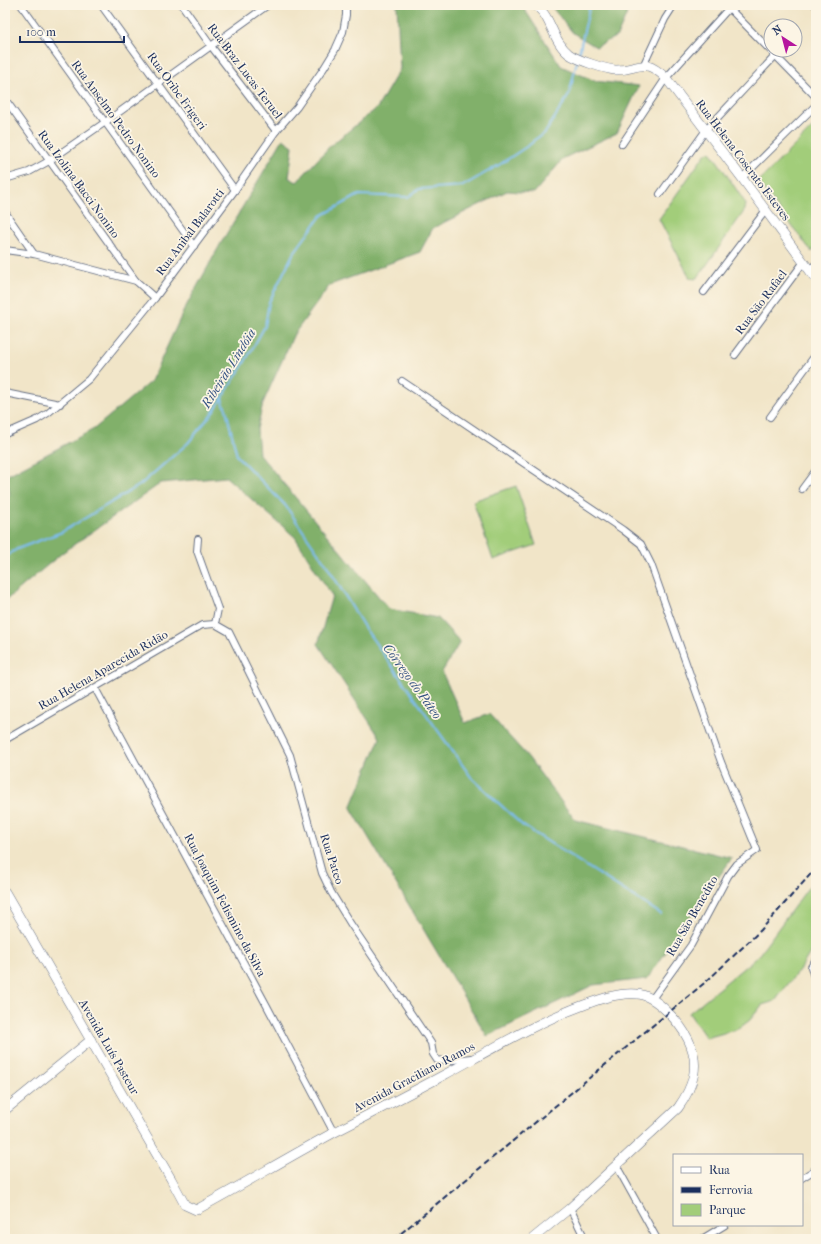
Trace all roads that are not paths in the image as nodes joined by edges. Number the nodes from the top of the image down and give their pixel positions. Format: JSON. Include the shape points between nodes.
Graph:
{"nodes":[{"id":1,"x":21,"y":5,"type":"edge"},
{"id":2,"x":101,"y":5,"type":"edge"},
{"id":3,"x":182,"y":5,"type":"edge"},
{"id":4,"x":266,"y":5,"type":"edge"},
{"id":5,"x":346,"y":5,"type":"edge"},
{"id":6,"x":536,"y":5,"type":"edge"},
{"id":7,"x":674,"y":5,"type":"edge"},
{"id":8,"x":727,"y":6,"type":"edge"},
{"id":9,"x":763,"y":42,"type":"edge"},
{"id":10,"x":211,"y":46,"type":"junction"},
{"id":11,"x":773,"y":58,"type":"edge"},
{"id":12,"x":779,"y":58,"type":"edge"},
{"id":13,"x":644,"y":64,"type":"junction"},
{"id":14,"x":666,"y":78,"type":"junction"},
{"id":15,"x":158,"y":83,"type":"junction"},
{"id":16,"x":816,"y":96,"type":"edge"},
{"id":17,"x":5,"y":99,"type":"edge"},
{"id":18,"x":816,"y":105,"type":"edge"},
{"id":19,"x":104,"y":123,"type":"junction"},
{"id":20,"x":706,"y":130,"type":"junction"},
{"id":21,"x":276,"y":131,"type":"junction"},
{"id":22,"x":622,"y":144,"type":"dead end"},
{"id":23,"x":49,"y":161,"type":"junction"},
{"id":24,"x":742,"y":178,"type":"junction"},
{"id":25,"x":5,"y":179,"type":"edge"},
{"id":26,"x":235,"y":190,"type":"junction"},
{"id":27,"x":660,"y":194,"type":"dead end"},
{"id":28,"x":766,"y":210,"type":"junction"},
{"id":29,"x":5,"y":212,"type":"edge"},
{"id":30,"x":194,"y":246,"type":"junction"},
{"id":31,"x":5,"y":250,"type":"edge"},
{"id":32,"x":34,"y":254,"type":"junction"},
{"id":33,"x":816,"y":264,"type":"edge"},
{"id":34,"x":806,"y":267,"type":"junction"},
{"id":35,"x":816,"y":280,"type":"edge"},
{"id":36,"x":136,"y":281,"type":"junction"},
{"id":37,"x":704,"y":292,"type":"dead end"},
{"id":38,"x":154,"y":298,"type":"junction"},
{"id":39,"x":816,"y":354,"type":"edge"},
{"id":40,"x":735,"y":355,"type":"dead end"},
{"id":41,"x":402,"y":381,"type":"dead end"},
{"id":42,"x":5,"y":393,"type":"edge"},
{"id":43,"x":60,"y":404,"type":"junction"},
{"id":44,"x":770,"y":417,"type":"dead end"},
{"id":45,"x":5,"y":434,"type":"edge"},
{"id":46,"x":816,"y":470,"type":"edge"},
{"id":47,"x":802,"y":489,"type":"dead end"},
{"id":48,"x":198,"y":539,"type":"dead end"},
{"id":49,"x":215,"y":624,"type":"junction"},
{"id":50,"x":95,"y":688,"type":"junction"},
{"id":51,"x":5,"y":740,"type":"edge"},
{"id":52,"x":5,"y":892,"type":"edge"},
{"id":53,"x":816,"y":959,"type":"edge"},
{"id":54,"x":816,"y":983,"type":"edge"},
{"id":55,"x":652,"y":998,"type":"junction"},
{"id":56,"x":91,"y":1040,"type":"junction"},
{"id":57,"x":472,"y":1058,"type":"junction"},
{"id":58,"x":5,"y":1110,"type":"edge"},
{"id":59,"x":334,"y":1133,"type":"junction"},
{"id":60,"x":616,"y":1165,"type":"junction"},
{"id":61,"x":816,"y":1169,"type":"edge"},
{"id":62,"x":803,"y":1177,"type":"edge"},
{"id":63,"x":570,"y":1208,"type":"junction"},
{"id":64,"x":196,"y":1210,"type":"joint"},
{"id":65,"x":722,"y":1226,"type":"edge"},
{"id":66,"x":532,"y":1239,"type":"edge"},
{"id":67,"x":585,"y":1239,"type":"edge"},
{"id":68,"x":657,"y":1239,"type":"edge"},
{"id":69,"x":702,"y":1239,"type":"edge"}],
"edges":[{"from":1,"to":19,"type":"street","name":"Rua Anselmo Pedro Nonino"},
{"from":2,"to":15,"type":"street","name":"Rua Oribe Frigeri"},
{"from":3,"to":10,"type":"street","name":"Rua Braz Lucas Teruel"},
{"from":4,"to":10,"type":"street"},
{"from":5,"to":21,"type":"street","name":"Rua Anibal Balarotti","via":[[344,28],[335,50],[297,107]]},
{"from":6,"to":13,"type":"street","via":[[546,16],[560,44],[569,54],[616,70]]},
{"from":7,"to":13,"type":"street","via":[[664,19]]},
{"from":8,"to":9,"type":"street"},
{"from":8,"to":14,"type":"street"},
{"from":10,"to":15,"type":"street"},
{"from":10,"to":21,"type":"street","name":"Rua Braz Lucas Teruel"},
{"from":11,"to":20,"type":"street"},
{"from":12,"to":16,"type":"street"},
{"from":13,"to":14,"type":"street","name":"Rua Helena Coscrato Esteves","via":[[657,69]]},
{"from":14,"to":20,"type":"street","name":"Rua Helena Coscrato Esteves"},
{"from":14,"to":22,"type":"street"},
{"from":15,"to":19,"type":"street"},
{"from":15,"to":26,"type":"street","name":"Rua Oribe Frigeri"},
{"from":17,"to":23,"type":"street","name":"Rua Izolina Bacci Nonino"},
{"from":18,"to":24,"type":"street"},
{"from":19,"to":23,"type":"street"},
{"from":19,"to":30,"type":"street","name":"Rua Anselmo Pedro Nonino"},
{"from":20,"to":24,"type":"street","name":"Rua Helena Coscrato Esteves"},
{"from":20,"to":27,"type":"street"},
{"from":21,"to":26,"type":"street","name":"Rua Anibal Balarotti"},
{"from":23,"to":25,"type":"street","via":[[29,172]]},
{"from":23,"to":36,"type":"street","name":"Rua Izolina Bacci Nonino"},
{"from":24,"to":28,"type":"street","name":"Rua Helena Coscrato Esteves"},
{"from":26,"to":30,"type":"street","name":"Rua Anibal Balarotti"},
{"from":28,"to":34,"type":"street","name":"Rua Helena Coscrato Esteves"},
{"from":28,"to":37,"type":"street"},
{"from":29,"to":32,"type":"street"},
{"from":30,"to":38,"type":"street","name":"Rua Anibal Balarotti"},
{"from":31,"to":32,"type":"street"},
{"from":32,"to":36,"type":"street"},
{"from":33,"to":34,"type":"street","name":"Rua São Rafael"},
{"from":34,"to":35,"type":"street","name":"Rua Helena Coscrato Esteves"},
{"from":34,"to":40,"type":"street","name":"Rua São Rafael"},
{"from":36,"to":38,"type":"street","name":"Rua Izolina Bacci Nonino"},
{"from":38,"to":43,"type":"street","name":"Rua Anibal Balarotti","via":[[89,379]]},
{"from":39,"to":44,"type":"street"},
{"from":41,"to":55,"type":"street","name":"Rua São Benedito","via":[[623,530],[641,544],[651,564],[722,762],[757,850],[737,864],[728,876],[691,945]]},
{"from":42,"to":43,"type":"street"},
{"from":43,"to":45,"type":"street","name":"Rua Anibal Balarotti","via":[[37,420]]},
{"from":46,"to":47,"type":"street"},
{"from":48,"to":49,"type":"street","via":[[197,551],[218,609]]},
{"from":49,"to":50,"type":"street","name":"Rua Helena Aparecida Ridão","via":[[202,625]]},
{"from":49,"to":57,"type":"street","name":"Rua Pateo","via":[[229,632],[290,755],[322,873],[330,892],[431,1043],[437,1060]]},
{"from":50,"to":51,"type":"street","name":"Rua Helena Aparecida Ridão"},
{"from":50,"to":59,"type":"street","name":"Rua Joaquim Felismino da Silva"},
{"from":52,"to":56,"type":"street","name":"Avenida Luís Pasteur"},
{"from":53,"to":54,"type":"street","via":[[811,967]]},
{"from":55,"to":57,"type":"street","name":"Avenida Graciliano Ramos","via":[[628,994],[596,1001],[556,1016]]},
{"from":55,"to":60,"type":"street","via":[[681,1028],[689,1042],[694,1063],[692,1081],[689,1092],[678,1108]]},
{"from":56,"to":58,"type":"street"},
{"from":56,"to":64,"type":"street","name":"Avenida Luís Pasteur","via":[[186,1205]]},
{"from":57,"to":59,"type":"street","name":"Avenida Graciliano Ramos"},
{"from":59,"to":64,"type":"street","name":"Avenida Graciliano Ramos"},
{"from":60,"to":63,"type":"street"},
{"from":60,"to":68,"type":"street"},
{"from":61,"to":62,"type":"street"},
{"from":63,"to":66,"type":"street"},
{"from":63,"to":67,"type":"street"},
{"from":65,"to":69,"type":"street"}]}
